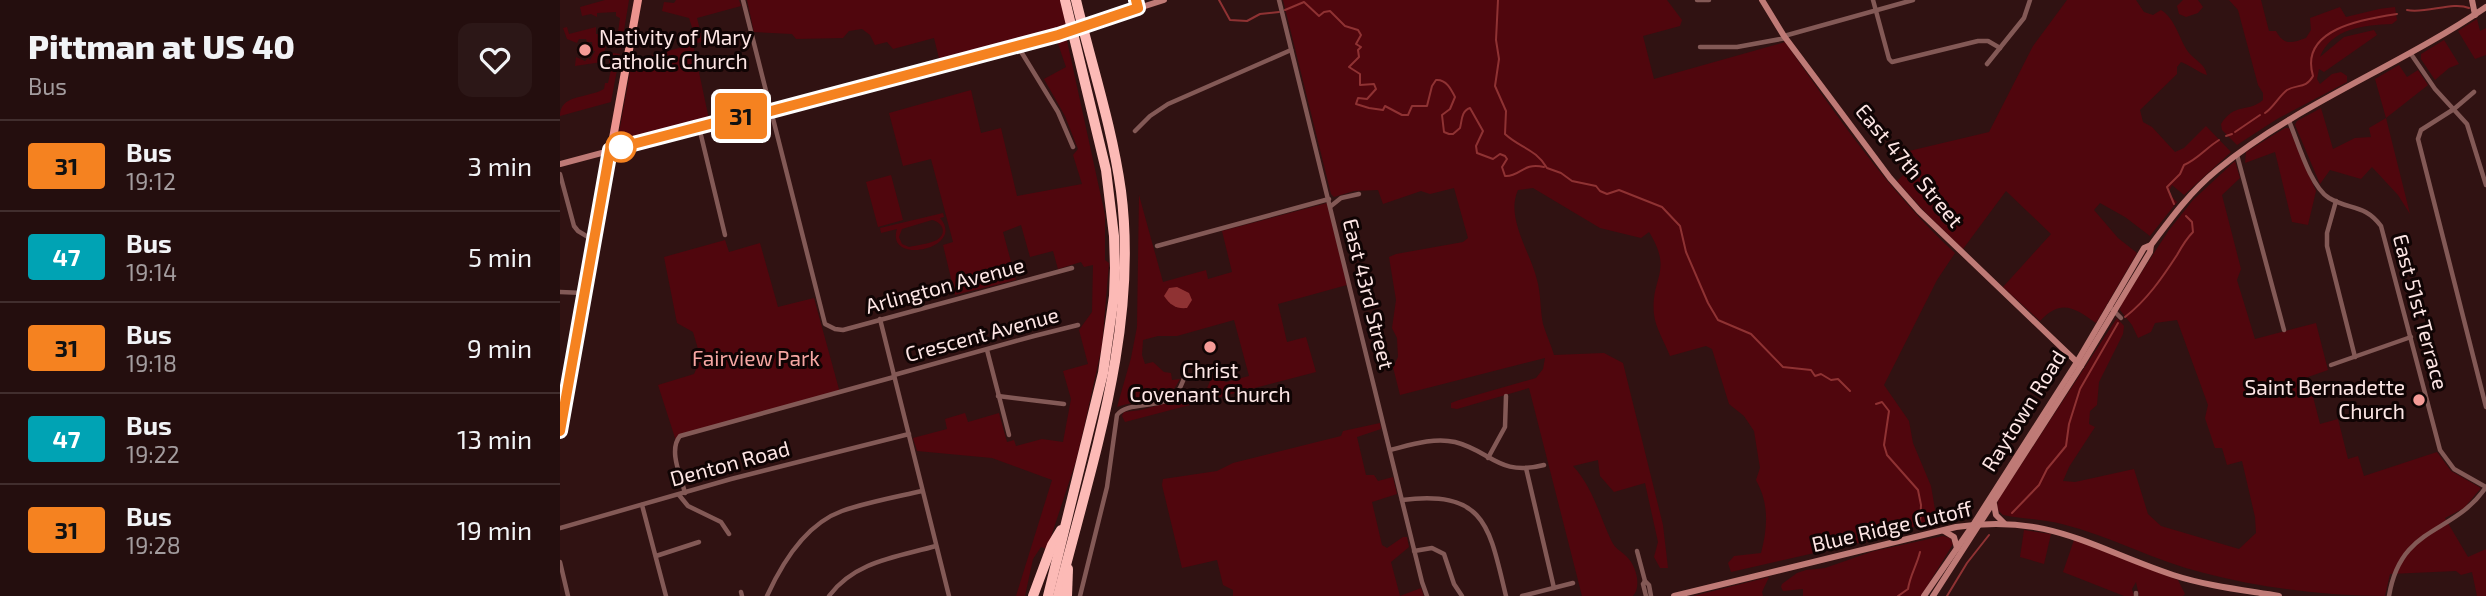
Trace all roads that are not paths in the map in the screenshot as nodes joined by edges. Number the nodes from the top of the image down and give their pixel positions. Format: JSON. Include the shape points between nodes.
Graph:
{"nodes":[{"id":1,"x":638,"y":0,"type":"edge"},
{"id":2,"x":743,"y":0,"type":"edge"},
{"id":3,"x":1065,"y":0,"type":"edge"},
{"id":4,"x":1076,"y":0,"type":"edge"},
{"id":5,"x":1136,"y":0,"type":"edge"},
{"id":6,"x":1164,"y":0,"type":"edge"},
{"id":7,"x":1279,"y":0,"type":"edge"},
{"id":8,"x":1697,"y":0,"type":"edge"},
{"id":9,"x":1709,"y":0,"type":"edge"},
{"id":10,"x":1762,"y":0,"type":"edge"},
{"id":11,"x":1873,"y":0,"type":"edge"},
{"id":12,"x":1913,"y":0,"type":"edge"},
{"id":13,"x":2030,"y":0,"type":"edge"},
{"id":14,"x":2472,"y":0,"type":"edge"},
{"id":15,"x":2486,"y":7,"type":"edge"},
{"id":16,"x":1138,"y":8,"type":"junction"},
{"id":17,"x":1876,"y":10,"type":"junction"},
{"id":18,"x":2475,"y":15,"type":"junction"},
{"id":19,"x":1785,"y":37,"type":"junction"},
{"id":20,"x":1017,"y":45,"type":"junction"},
{"id":21,"x":1700,"y":47,"type":"dead end"},
{"id":22,"x":2000,"y":48,"type":"junction"},
{"id":23,"x":1291,"y":50,"type":"junction"},
{"id":24,"x":2411,"y":54,"type":"junction"},
{"id":25,"x":1987,"y":64,"type":"dead end"},
{"id":26,"x":2474,"y":92,"type":"dead end"},
{"id":27,"x":2454,"y":108,"type":"junction"},
{"id":28,"x":771,"y":111,"type":"junction"},
{"id":29,"x":2289,"y":121,"type":"junction"},
{"id":30,"x":699,"y":127,"type":"junction"},
{"id":31,"x":1135,"y":131,"type":"dead end"},
{"id":32,"x":1073,"y":147,"type":"dead end"},
{"id":33,"x":610,"y":150,"type":"junction"},
{"id":34,"x":2237,"y":155,"type":"junction"},
{"id":35,"x":560,"y":164,"type":"edge"},
{"id":36,"x":560,"y":174,"type":"edge"},
{"id":37,"x":2486,"y":185,"type":"edge"},
{"id":38,"x":1359,"y":194,"type":"dead end"},
{"id":39,"x":1329,"y":199,"type":"junction"},
{"id":40,"x":2336,"y":201,"type":"junction"},
{"id":41,"x":1331,"y":206,"type":"junction"},
{"id":42,"x":725,"y":235,"type":"dead end"},
{"id":43,"x":594,"y":241,"type":"junction"},
{"id":44,"x":1157,"y":246,"type":"dead end"},
{"id":45,"x":1072,"y":268,"type":"dead end"},
{"id":46,"x":560,"y":292,"type":"edge"},
{"id":47,"x":585,"y":293,"type":"junction"},
{"id":48,"x":2112,"y":309,"type":"junction"},
{"id":49,"x":2121,"y":318,"type":"dead end"},
{"id":50,"x":880,"y":319,"type":"junction"},
{"id":51,"x":1078,"y":325,"type":"dead end"},
{"id":52,"x":2284,"y":330,"type":"dead end"},
{"id":53,"x":2411,"y":337,"type":"junction"},
{"id":54,"x":987,"y":350,"type":"junction"},
{"id":55,"x":2355,"y":358,"type":"junction"},
{"id":56,"x":2079,"y":364,"type":"junction"},
{"id":57,"x":2331,"y":365,"type":"dead end"},
{"id":58,"x":894,"y":376,"type":"junction"},
{"id":59,"x":1185,"y":376,"type":"dead end"},
{"id":60,"x":998,"y":396,"type":"junction"},
{"id":61,"x":1506,"y":397,"type":"dead end"},
{"id":62,"x":1064,"y":404,"type":"dead end"},
{"id":63,"x":2486,"y":407,"type":"edge"},
{"id":64,"x":561,"y":416,"type":"edge"},
{"id":65,"x":560,"y":431,"type":"edge"},
{"id":66,"x":909,"y":434,"type":"junction"},
{"id":67,"x":1009,"y":435,"type":"dead end"},
{"id":68,"x":1390,"y":450,"type":"junction"},
{"id":69,"x":1488,"y":458,"type":"junction"},
{"id":70,"x":1544,"y":465,"type":"dead end"},
{"id":71,"x":1526,"y":468,"type":"junction"},
{"id":72,"x":2486,"y":487,"type":"edge"},
{"id":73,"x":922,"y":491,"type":"junction"},
{"id":74,"x":682,"y":494,"type":"junction"},
{"id":75,"x":1402,"y":500,"type":"junction"},
{"id":76,"x":1994,"y":503,"type":"junction"},
{"id":77,"x":642,"y":505,"type":"junction"},
{"id":78,"x":1067,"y":520,"type":"junction"},
{"id":79,"x":2004,"y":523,"type":"junction"},
{"id":80,"x":1977,"y":524,"type":"junction"},
{"id":81,"x":560,"y":528,"type":"edge"},
{"id":82,"x":1942,"y":531,"type":"junction"},
{"id":83,"x":729,"y":534,"type":"dead end"},
{"id":84,"x":699,"y":542,"type":"dead end"},
{"id":85,"x":936,"y":546,"type":"junction"},
{"id":86,"x":1957,"y":548,"type":"junction"},
{"id":87,"x":1414,"y":551,"type":"junction"},
{"id":88,"x":1637,"y":551,"type":"dead end"},
{"id":89,"x":656,"y":555,"type":"junction"},
{"id":90,"x":1068,"y":555,"type":"junction"},
{"id":91,"x":560,"y":562,"type":"edge"},
{"id":92,"x":1573,"y":583,"type":"dead end"},
{"id":93,"x":1554,"y":588,"type":"junction"},
{"id":94,"x":568,"y":596,"type":"edge"},
{"id":95,"x":666,"y":596,"type":"edge"},
{"id":96,"x":767,"y":596,"type":"edge"},
{"id":97,"x":829,"y":596,"type":"edge"},
{"id":98,"x":948,"y":596,"type":"edge"},
{"id":99,"x":1033,"y":596,"type":"edge"},
{"id":100,"x":1048,"y":596,"type":"edge"},
{"id":101,"x":1058,"y":596,"type":"edge"},
{"id":102,"x":1067,"y":596,"type":"edge"},
{"id":103,"x":1080,"y":596,"type":"edge"},
{"id":104,"x":1427,"y":596,"type":"edge"},
{"id":105,"x":1462,"y":596,"type":"edge"},
{"id":106,"x":1506,"y":596,"type":"edge"},
{"id":107,"x":1522,"y":596,"type":"edge"},
{"id":108,"x":1648,"y":596,"type":"edge"},
{"id":109,"x":1674,"y":596,"type":"edge"},
{"id":110,"x":1924,"y":596,"type":"edge"},
{"id":111,"x":1933,"y":596,"type":"edge"},
{"id":112,"x":2278,"y":596,"type":"edge"},
{"id":113,"x":2389,"y":596,"type":"edge"}],
"edges":[{"from":1,"to":33,"type":"main road"},
{"from":2,"to":28,"type":"street"},
{"from":3,"to":78,"type":"highway","via":[[1106,170],[1115,246],[1105,362]]},
{"from":4,"to":90,"type":"highway","via":[[1115,158],[1125,249],[1118,350]]},
{"from":5,"to":16,"type":"street"},
{"from":6,"to":16,"type":"main road"},
{"from":7,"to":23,"type":"street","name":"East 43rd Street"},
{"from":8,"to":9,"type":"street"},
{"from":10,"to":19,"type":"main road","name":"East 47th Street"},
{"from":11,"to":17,"type":"street"},
{"from":12,"to":17,"type":"street"},
{"from":13,"to":22,"type":"street","via":[[2024,18]]},
{"from":14,"to":18,"type":"main road"},
{"from":15,"to":18,"type":"main road","name":"Raytown Road"},
{"from":16,"to":20,"type":"main road","bridge":true},
{"from":17,"to":19,"type":"street"},
{"from":17,"to":22,"type":"street","via":[[1892,62],[1978,41]]},
{"from":18,"to":24,"type":"main road","name":"Raytown Road"},
{"from":19,"to":21,"type":"street","via":[[1737,47]]},
{"from":19,"to":56,"type":"main road","name":"East 47th Street","via":[[1919,211]]},
{"from":20,"to":28,"type":"main road"},
{"from":20,"to":32,"type":"street","via":[[1058,112]]},
{"from":22,"to":25,"type":"street"},
{"from":23,"to":31,"type":"street","via":[[1168,104]]},
{"from":23,"to":39,"type":"street","name":"East 43rd Street"},
{"from":24,"to":27,"type":"street"},
{"from":24,"to":29,"type":"main road","name":"Raytown Road"},
{"from":26,"to":27,"type":"street"},
{"from":27,"to":37,"type":"street","via":[[2470,130]]},
{"from":27,"to":63,"type":"street","via":[[2419,135]]},
{"from":28,"to":30,"type":"main road"},
{"from":28,"to":50,"type":"street","name":"Arlington Avenue","via":[[823,321],[842,330]]},
{"from":29,"to":34,"type":"main road","name":"Raytown Road"},
{"from":29,"to":40,"type":"street","name":"East 51st Terrace","via":[[2314,181]]},
{"from":30,"to":33,"type":"main road"},
{"from":30,"to":42,"type":"street"},
{"from":33,"to":35,"type":"main road"},
{"from":33,"to":43,"type":"main road"},
{"from":34,"to":48,"type":"main road","name":"Raytown Road","via":[[2191,195],[2144,248]]},
{"from":34,"to":52,"type":"street"},
{"from":36,"to":43,"type":"street","via":[[574,226]]},
{"from":38,"to":41,"type":"street"},
{"from":39,"to":41,"type":"street","name":"East 43rd Street"},
{"from":39,"to":44,"type":"street"},
{"from":40,"to":53,"type":"street","name":"East 51st Terrace","via":[[2366,211],[2381,226]]},
{"from":40,"to":55,"type":"street","via":[[2327,246]]},
{"from":41,"to":68,"type":"street","name":"East 43rd Street"},
{"from":43,"to":47,"type":"main road"},
{"from":45,"to":50,"type":"street","name":"Arlington Avenue"},
{"from":46,"to":47,"type":"street"},
{"from":47,"to":64,"type":"main road"},
{"from":48,"to":49,"type":"street"},
{"from":48,"to":56,"type":"main road","name":"Raytown Road"},
{"from":50,"to":58,"type":"street"},
{"from":51,"to":54,"type":"street","name":"Crescent Avenue"},
{"from":53,"to":55,"type":"street"},
{"from":53,"to":72,"type":"street","name":"East 51st Terrace","via":[[2440,450],[2454,469]]},
{"from":54,"to":58,"type":"street","name":"Crescent Avenue"},
{"from":54,"to":60,"type":"street"},
{"from":55,"to":57,"type":"street"},
{"from":56,"to":76,"type":"main road","name":"Raytown Road"},
{"from":56,"to":80,"type":"main road","name":"Raytown Road"},
{"from":58,"to":66,"type":"street"},
{"from":58,"to":74,"type":"street","name":"Crescent Avenue","via":[[680,436],[675,453]]},
{"from":59,"to":103,"type":"street","via":[[1168,400],[1120,412]]},
{"from":60,"to":62,"type":"street"},
{"from":60,"to":67,"type":"street"},
{"from":61,"to":69,"type":"street","via":[[1505,427]]},
{"from":64,"to":65,"type":"main road"},
{"from":66,"to":73,"type":"street"},
{"from":66,"to":74,"type":"street","name":"Denton Road"},
{"from":68,"to":69,"type":"street","via":[[1446,440]]},
{"from":68,"to":75,"type":"street","name":"East 43rd Street"},
{"from":69,"to":71,"type":"street"},
{"from":70,"to":71,"type":"street"},
{"from":71,"to":93,"type":"street"},
{"from":72,"to":113,"type":"street","via":[[2466,510],[2407,551],[2393,576]]},
{"from":73,"to":85,"type":"street"},
{"from":73,"to":96,"type":"street","via":[[842,511],[823,521],[794,549]]},
{"from":74,"to":77,"type":"street","name":"Denton Road"},
{"from":74,"to":83,"type":"street","via":[[691,508],[721,522]]},
{"from":75,"to":87,"type":"street","name":"East 43rd Street"},
{"from":75,"to":106,"type":"street","via":[[1444,498],[1475,514],[1490,535]]},
{"from":76,"to":79,"type":"main road","via":[[1994,511]]},
{"from":76,"to":80,"type":"main road","name":"Raytown Road"},
{"from":77,"to":81,"type":"street","name":"Denton Road"},
{"from":77,"to":89,"type":"street"},
{"from":78,"to":99,"type":"highway"},
{"from":78,"to":100,"type":"highway"},
{"from":79,"to":80,"type":"main road","name":"Blue Ridge Cutoff"},
{"from":79,"to":112,"type":"main road","name":"Blue Ridge Cutoff","via":[[2065,533],[2193,581]]},
{"from":80,"to":82,"type":"main road","name":"Blue Ridge Cutoff"},
{"from":80,"to":86,"type":"main road","name":"Raytown Road"},
{"from":80,"to":111,"type":"main road","name":"Raytown Road"},
{"from":82,"to":86,"type":"main road","via":[[1954,537]]},
{"from":82,"to":109,"type":"main road","name":"Blue Ridge Cutoff"},
{"from":84,"to":89,"type":"street"},
{"from":85,"to":97,"type":"street","via":[[864,567]]},
{"from":85,"to":98,"type":"street"},
{"from":86,"to":110,"type":"main road","name":"Raytown Road"},
{"from":87,"to":104,"type":"street","name":"East 43rd Street"},
{"from":87,"to":105,"type":"street","via":[[1432,548],[1444,554]]},
{"from":88,"to":108,"type":"street"},
{"from":89,"to":95,"type":"street"},
{"from":90,"to":101,"type":"highway"},
{"from":90,"to":102,"type":"highway"},
{"from":91,"to":94,"type":"street"},
{"from":92,"to":93,"type":"street"},
{"from":93,"to":107,"type":"street"}]}
